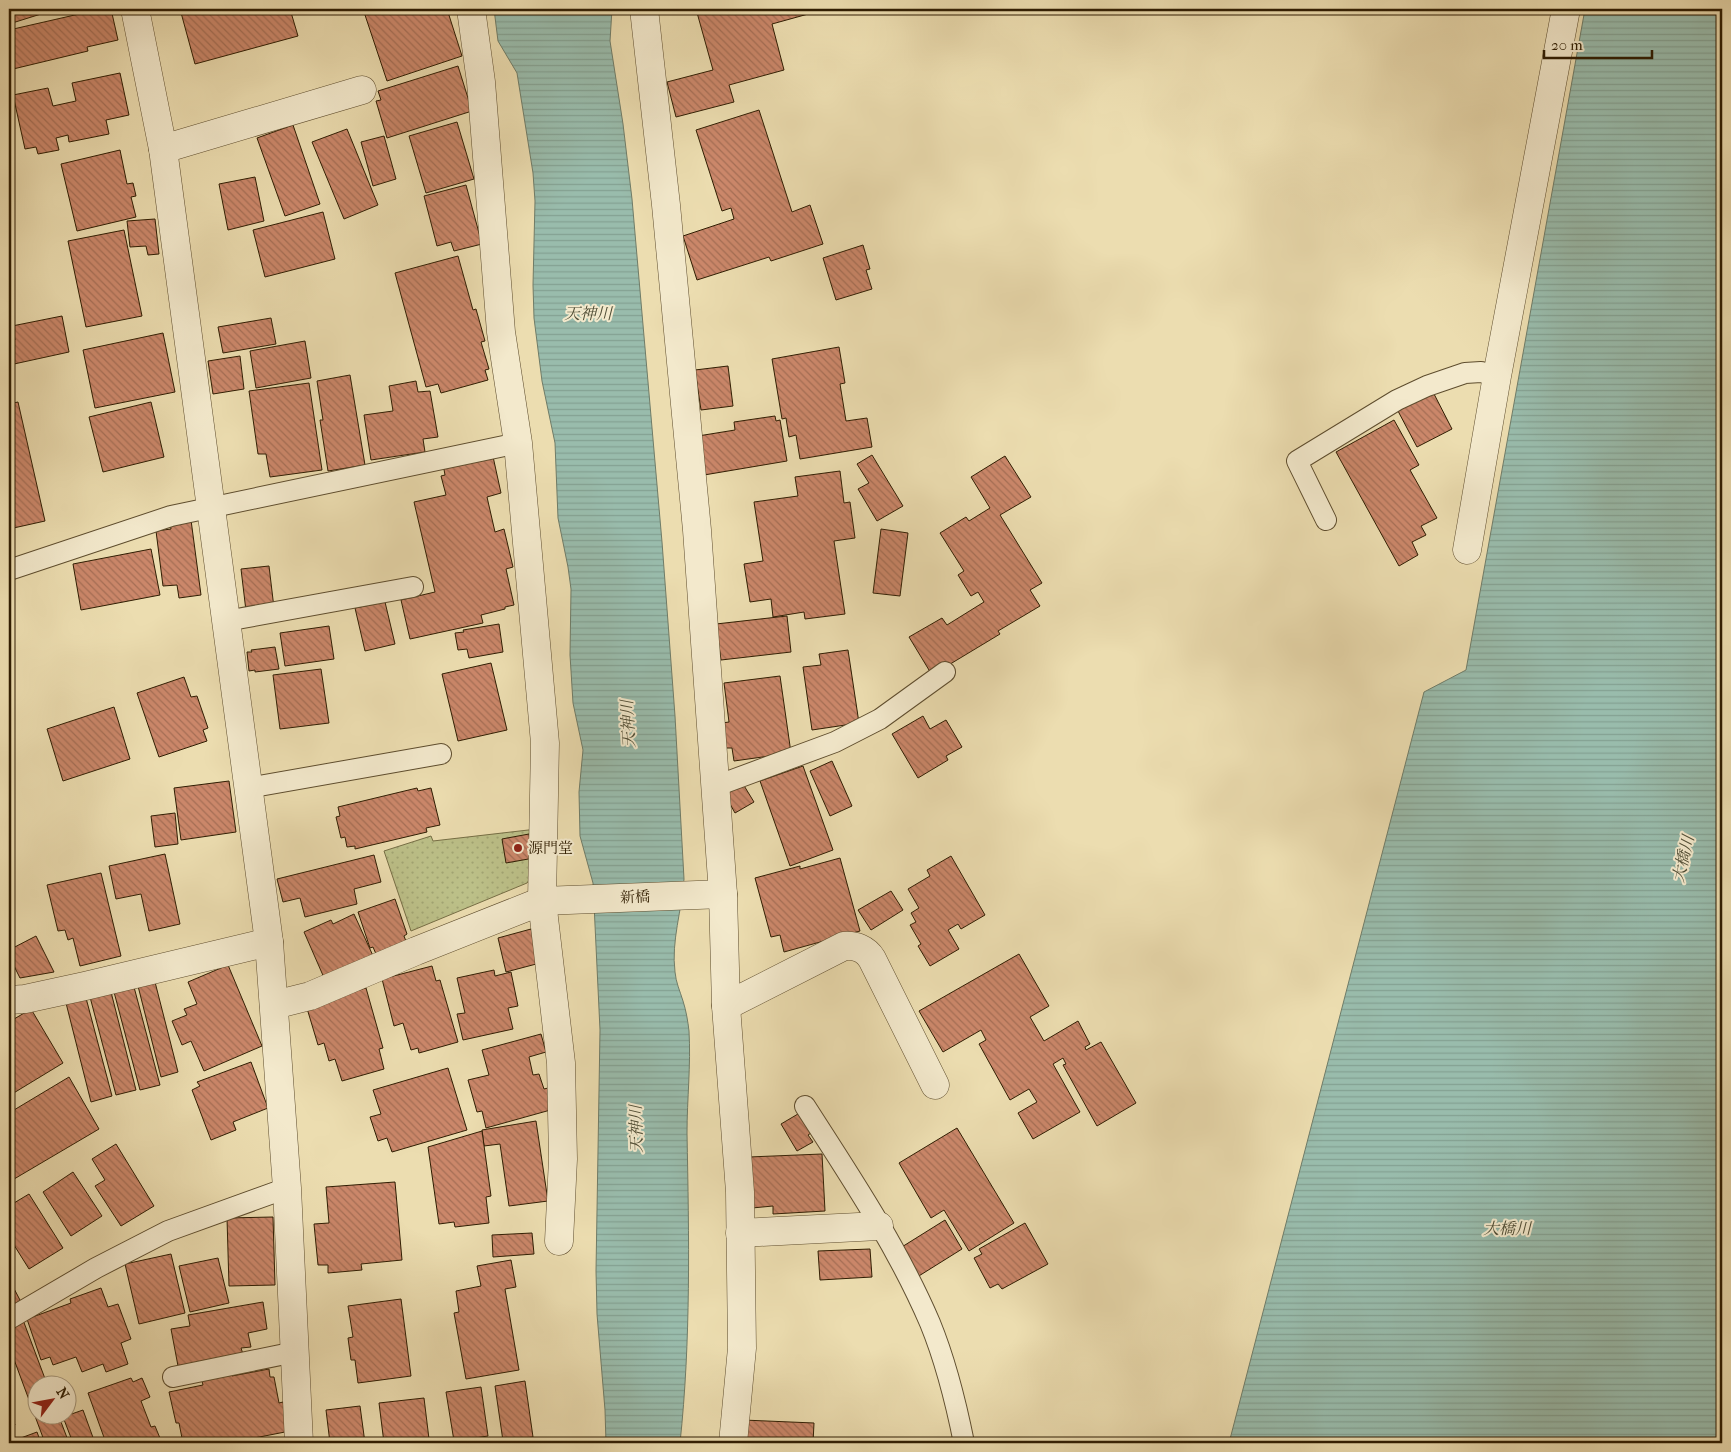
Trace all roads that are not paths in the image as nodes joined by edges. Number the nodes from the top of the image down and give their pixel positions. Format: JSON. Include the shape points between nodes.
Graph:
{"nodes":[{"id":1,"x":135,"y":9,"type":"edge"},
{"id":2,"x":471,"y":9,"type":"edge"},
{"id":3,"x":644,"y":9,"type":"edge"},
{"id":4,"x":1566,"y":9,"type":"edge"},
{"id":5,"x":362,"y":90,"type":"dead end"},
{"id":6,"x":163,"y":149,"type":"junction"},
{"id":7,"x":1497,"y":376,"type":"junction"},
{"id":8,"x":518,"y":443,"type":"junction"},
{"id":9,"x":212,"y":508,"type":"junction"},
{"id":10,"x":1326,"y":520,"type":"dead end"},
{"id":11,"x":1467,"y":550,"type":"dead end"},
{"id":12,"x":9,"y":570,"type":"edge"},
{"id":13,"x":413,"y":587,"type":"dead end"},
{"id":14,"x":226,"y":621,"type":"junction"},
{"id":15,"x":945,"y":672,"type":"dead end"},
{"id":16,"x":440,"y":754,"type":"dead end"},
{"id":17,"x":716,"y":786,"type":"junction"},
{"id":18,"x":248,"y":788,"type":"junction"},
{"id":19,"x":719,"y":894,"type":"junction"},
{"id":20,"x":548,"y":901,"type":"junction"},
{"id":21,"x":268,"y":942,"type":"junction"},
{"id":22,"x":9,"y":1000,"type":"edge"},
{"id":23,"x":274,"y":1005,"type":"junction"},
{"id":24,"x":726,"y":1006,"type":"junction"},
{"id":25,"x":935,"y":1085,"type":"dead end"},
{"id":26,"x":805,"y":1106,"type":"dead end"},
{"id":27,"x":287,"y":1188,"type":"junction"},
{"id":28,"x":879,"y":1226,"type":"junction"},
{"id":29,"x":740,"y":1233,"type":"junction"},
{"id":30,"x":559,"y":1241,"type":"dead end"},
{"id":31,"x":9,"y":1319,"type":"edge"},
{"id":32,"x":295,"y":1352,"type":"junction"},
{"id":33,"x":173,"y":1377,"type":"dead end"},
{"id":34,"x":299,"y":1443,"type":"edge"},
{"id":35,"x":733,"y":1443,"type":"edge"},
{"id":36,"x":964,"y":1443,"type":"edge"}],
"edges":[{"from":1,"to":6,"type":"street"},
{"from":2,"to":8,"type":"street","via":[[481,82],[501,332]]},
{"from":3,"to":17,"type":"street","via":[[696,520]]},
{"from":4,"to":7,"type":"street"},
{"from":5,"to":6,"type":"street"},
{"from":6,"to":9,"type":"street"},
{"from":7,"to":10,"type":"lane","via":[[1465,373],[1427,386],[1397,400],[1297,460]]},
{"from":7,"to":11,"type":"street"},
{"from":8,"to":9,"type":"lane"},
{"from":8,"to":20,"type":"street","via":[[545,743]]},
{"from":9,"to":12,"type":"lane","via":[[171,516]]},
{"from":9,"to":14,"type":"street"},
{"from":13,"to":14,"type":"lane"},
{"from":14,"to":18,"type":"street"},
{"from":15,"to":17,"type":"lane","via":[[880,719],[835,742]]},
{"from":16,"to":18,"type":"lane"},
{"from":17,"to":19,"type":"street"},
{"from":18,"to":21,"type":"street"},
{"from":19,"to":20,"type":"street","name":"新橋"},
{"from":19,"to":24,"type":"street"},
{"from":20,"to":23,"type":"street","name":"新橋","via":[[310,996]]},
{"from":20,"to":30,"type":"street","via":[[561,1063]]},
{"from":21,"to":22,"type":"street","via":[[85,986]]},
{"from":21,"to":23,"type":"street"},
{"from":23,"to":27,"type":"street"},
{"from":24,"to":25,"type":"street","via":[[844,946],[856,946],[872,959]]},
{"from":24,"to":29,"type":"street","via":[[740,1192]]},
{"from":26,"to":28,"type":"lane"},
{"from":27,"to":31,"type":"lane","via":[[168,1231]]},
{"from":27,"to":32,"type":"street"},
{"from":28,"to":29,"type":"street"},
{"from":28,"to":36,"type":"lane","via":[[930,1324],[943,1359]]},
{"from":29,"to":35,"type":"street","via":[[742,1348]]},
{"from":32,"to":33,"type":"lane"},
{"from":32,"to":34,"type":"street"}]}
